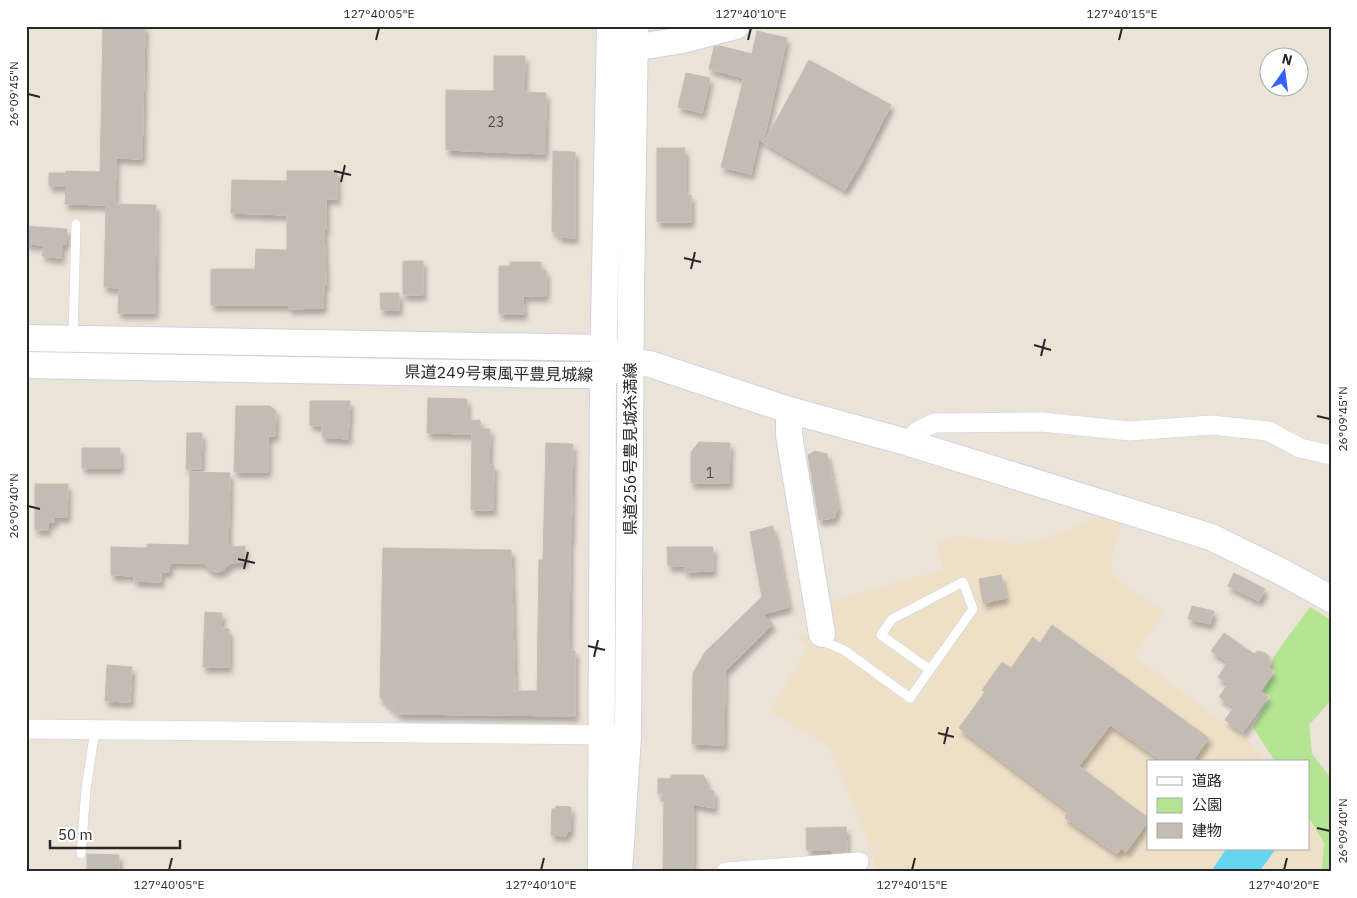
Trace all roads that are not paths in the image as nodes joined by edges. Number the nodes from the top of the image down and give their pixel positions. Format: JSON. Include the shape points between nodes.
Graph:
{"nodes":[{"id":1,"x":610,"y":26,"type":"edge"},
{"id":2,"x":736,"y":26,"type":"edge"},
{"id":3,"x":635,"y":37,"type":"edge"},
{"id":4,"x":609,"y":52,"type":"junction"},
{"id":5,"x":76,"y":224,"type":"dead end"},
{"id":6,"x":26,"y":338,"type":"edge"},
{"id":7,"x":73,"y":338,"type":"junction"},
{"id":8,"x":604,"y":348,"type":"junction"},
{"id":9,"x":630,"y":361,"type":"junction"},
{"id":10,"x":26,"y":365,"type":"edge"},
{"id":11,"x":603,"y":375,"type":"junction"},
{"id":12,"x":789,"y":410,"type":"junction"},
{"id":13,"x":906,"y":442,"type":"junction"},
{"id":14,"x":1331,"y":455,"type":"edge"},
{"id":15,"x":1331,"y":599,"type":"edge"},
{"id":16,"x":823,"y":638,"type":"joint"},
{"id":17,"x":930,"y":670,"type":"junction"},
{"id":18,"x":26,"y":729,"type":"edge"},
{"id":19,"x":95,"y":730,"type":"junction"},
{"id":20,"x":600,"y":735,"type":"junction"},
{"id":21,"x":628,"y":736,"type":"junction"},
{"id":22,"x":81,"y":854,"type":"dead end"},
{"id":23,"x":859,"y":862,"type":"dead end"},
{"id":24,"x":738,"y":871,"type":"edge"},
{"id":25,"x":600,"y":872,"type":"edge"},
{"id":26,"x":619,"y":872,"type":"edge"}],
"edges":[{"from":1,"to":4,"type":"main road","name":"県道256号豊見城糸満線"},
{"from":2,"to":3,"type":"main road","via":[[683,40]]},
{"from":3,"to":4,"type":"main road"},
{"from":3,"to":9,"type":"main road","name":"県道256号豊見城糸満線"},
{"from":4,"to":8,"type":"main road","name":"県道256号豊見城糸満線"},
{"from":5,"to":7,"type":"lane"},
{"from":6,"to":7,"type":"main road","name":"県道249号東風平豊見城線"},
{"from":7,"to":8,"type":"main road","name":"県道249号東風平豊見城線"},
{"from":8,"to":9,"type":"main road","name":"県道249号東風平豊見城線"},
{"from":8,"to":11,"type":"main road","name":"県道256号豊見城糸満線"},
{"from":9,"to":11,"type":"main road","name":"県道249号東風平豊見城線"},
{"from":9,"to":12,"type":"main road","via":[[650,364]]},
{"from":9,"to":21,"type":"main road","name":"県道256号豊見城糸満線"},
{"from":10,"to":11,"type":"main road","name":"県道249号東風平豊見城線"},
{"from":11,"to":20,"type":"main road","name":"県道256号豊見城糸満線"},
{"from":12,"to":13,"type":"main road"},
{"from":12,"to":16,"type":"main road","via":[[789,435]]},
{"from":13,"to":14,"type":"street","via":[[934,423],[1042,422],[1130,431],[1211,425],[1268,430],[1300,448]]},
{"from":13,"to":15,"type":"main road","via":[[1211,537]]},
{"from":16,"to":17,"type":"lane","via":[[910,698]]},
{"from":17,"to":17,"type":"lane","via":[[973,609],[963,582],[892,619],[881,635]]},
{"from":18,"to":19,"type":"street"},
{"from":19,"to":20,"type":"street"},
{"from":19,"to":22,"type":"lane"},
{"from":20,"to":21,"type":"street"},
{"from":20,"to":25,"type":"main road","name":"県道256号豊見城糸満線"},
{"from":21,"to":26,"type":"main road","name":"県道256号豊見城糸満線"},
{"from":23,"to":24,"type":"street"}]}
